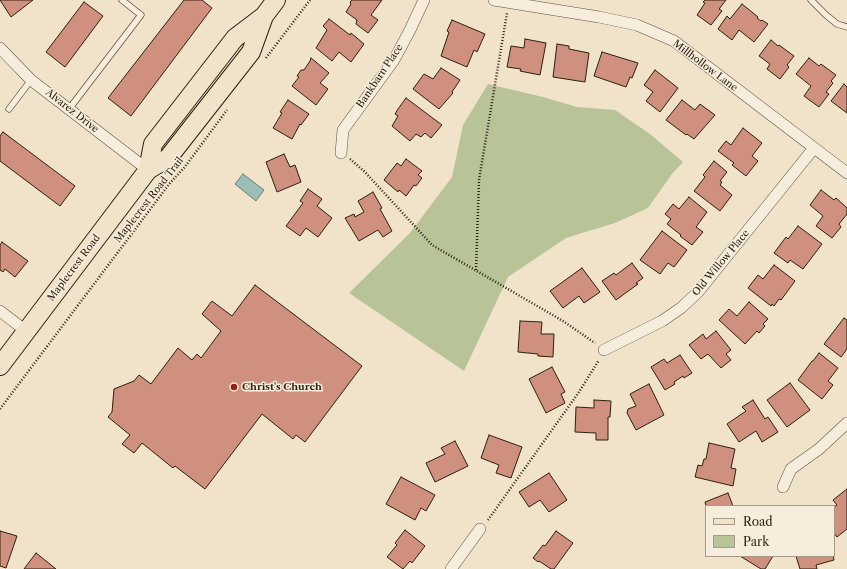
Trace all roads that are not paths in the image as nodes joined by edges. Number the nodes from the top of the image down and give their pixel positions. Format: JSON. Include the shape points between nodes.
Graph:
{"nodes":[{"id":1,"x":122,"y":0,"type":"edge"},
{"id":2,"x":276,"y":0,"type":"edge"},
{"id":3,"x":424,"y":0,"type":"edge"},
{"id":4,"x":494,"y":0,"type":"edge"},
{"id":5,"x":811,"y":0,"type":"edge"},
{"id":6,"x":847,"y":27,"type":"edge"},
{"id":7,"x":0,"y":48,"type":"edge"},
{"id":8,"x":30,"y":80,"type":"junction"},
{"id":9,"x":9,"y":110,"type":"dead end"},
{"id":10,"x":69,"y":110,"type":"junction"},
{"id":11,"x":814,"y":148,"type":"junction"},
{"id":12,"x":341,"y":153,"type":"road end"},
{"id":13,"x":148,"y":170,"type":"junction"},
{"id":14,"x":847,"y":173,"type":"edge"},
{"id":15,"x":0,"y":311,"type":"edge"},
{"id":16,"x":26,"y":331,"type":"junction"},
{"id":17,"x":604,"y":350,"type":"road end"},
{"id":18,"x":0,"y":366,"type":"edge"},
{"id":19,"x":847,"y":423,"type":"edge"},
{"id":20,"x":782,"y":487,"type":"dead end"},
{"id":21,"x":480,"y":529,"type":"road end"},
{"id":22,"x":451,"y":569,"type":"edge"}],
"edges":[{"from":1,"to":10,"type":"lane","via":[[141,14]]},
{"from":2,"to":13,"type":"main road","name":"Maplecrest Road","via":[[264,16],[235,38],[153,144]]},
{"from":3,"to":12,"type":"street","name":"Bankbarn Place","via":[[394,60],[343,130]]},
{"from":4,"to":11,"type":"street","name":"Millhollow Lane","via":[[637,25],[674,41]]},
{"from":5,"to":6,"type":"lane","via":[[837,24]]},
{"from":7,"to":8,"type":"street","name":"Alvarez Drive"},
{"from":8,"to":9,"type":"lane"},
{"from":8,"to":10,"type":"street","name":"Alvarez Drive"},
{"from":10,"to":13,"type":"street","name":"Alvarez Drive"},
{"from":11,"to":14,"type":"street","name":"Millhollow Lane"},
{"from":11,"to":17,"type":"street","name":"Old Willow Place","via":[[698,292],[662,321]]},
{"from":13,"to":16,"type":"main road","name":"Maplecrest Road"},
{"from":15,"to":16,"type":"street"},
{"from":16,"to":18,"type":"main road","name":"Maplecrest Road"},
{"from":19,"to":20,"type":"street","via":[[791,470]]},
{"from":21,"to":22,"type":"street"}]}
